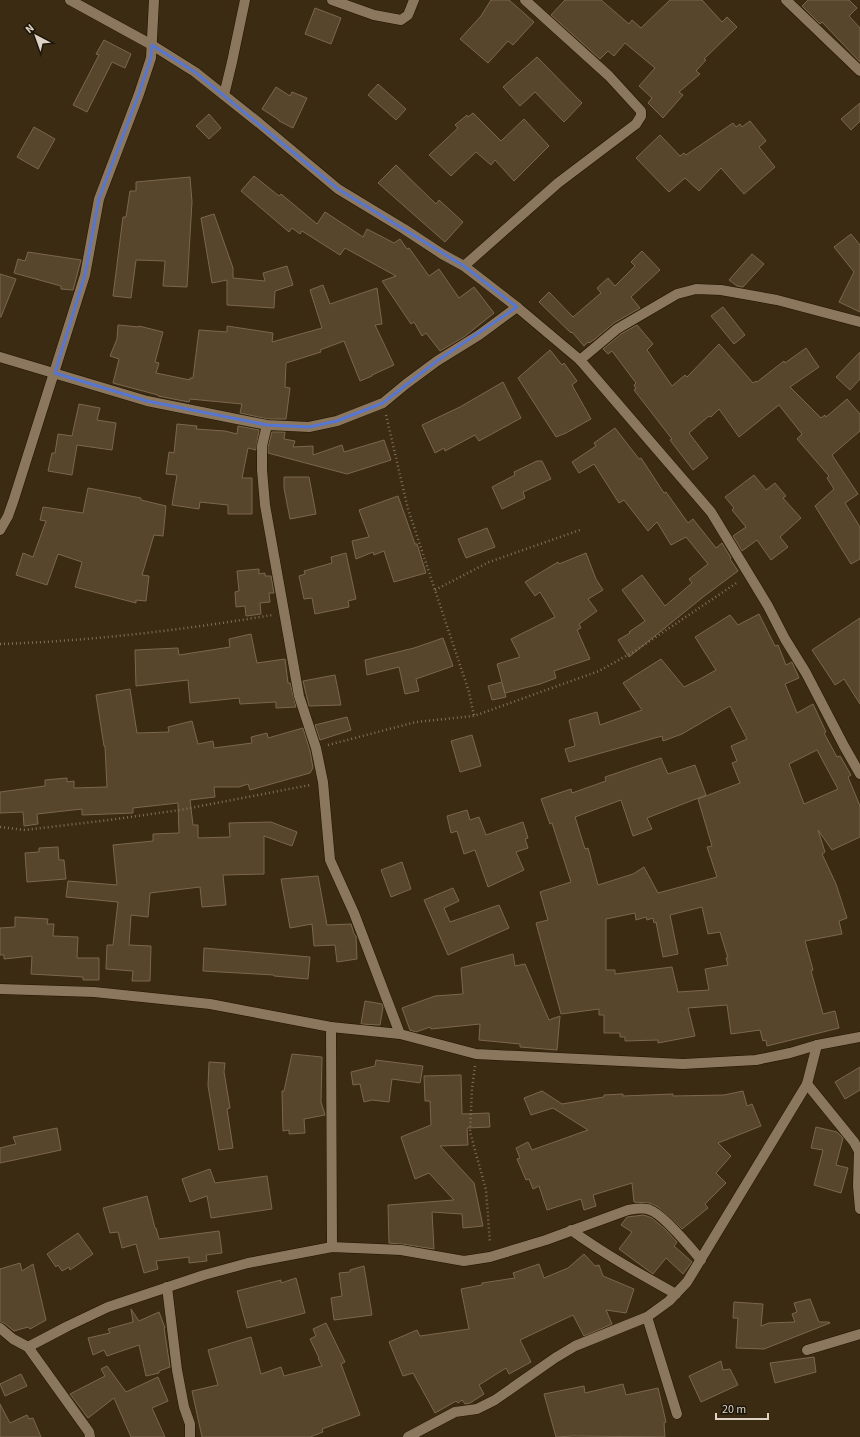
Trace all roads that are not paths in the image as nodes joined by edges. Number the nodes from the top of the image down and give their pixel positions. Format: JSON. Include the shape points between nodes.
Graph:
{"nodes":[{"id":1,"x":70,"y":0,"type":"edge"},
{"id":2,"x":154,"y":0,"type":"edge"},
{"id":3,"x":245,"y":0,"type":"edge"},
{"id":4,"x":332,"y":0,"type":"edge"},
{"id":5,"x":414,"y":0,"type":"edge"},
{"id":6,"x":525,"y":0,"type":"edge"},
{"id":7,"x":786,"y":0,"type":"edge"},
{"id":8,"x":152,"y":45,"type":"junction"},
{"id":9,"x":860,"y":71,"type":"edge"},
{"id":10,"x":224,"y":95,"type":"junction"},
{"id":11,"x":464,"y":266,"type":"junction"},
{"id":12,"x":517,"y":307,"type":"junction"},
{"id":13,"x":860,"y":322,"type":"edge"},
{"id":14,"x":0,"y":357,"type":"edge"},
{"id":15,"x":580,"y":360,"type":"junction"},
{"id":16,"x":55,"y":373,"type":"junction"},
{"id":17,"x":267,"y":425,"type":"junction"},
{"id":18,"x":0,"y":530,"type":"edge"},
{"id":19,"x":860,"y":774,"type":"edge"},
{"id":20,"x":0,"y":988,"type":"edge"},
{"id":21,"x":331,"y":1027,"type":"junction"},
{"id":22,"x":400,"y":1034,"type":"junction"},
{"id":23,"x":860,"y":1037,"type":"edge"},
{"id":24,"x":817,"y":1045,"type":"junction"},
{"id":25,"x":807,"y":1084,"type":"junction"},
{"id":26,"x":860,"y":1209,"type":"edge"},
{"id":27,"x":571,"y":1230,"type":"junction"},
{"id":28,"x":332,"y":1247,"type":"junction"},
{"id":29,"x":701,"y":1260,"type":"junction"},
{"id":30,"x":167,"y":1287,"type":"junction"},
{"id":31,"x":676,"y":1294,"type":"junction"},
{"id":32,"x":646,"y":1317,"type":"junction"},
{"id":33,"x":0,"y":1328,"type":"edge"},
{"id":34,"x":860,"y":1334,"type":"edge"},
{"id":35,"x":28,"y":1348,"type":"junction"},
{"id":36,"x":807,"y":1350,"type":"dead end"},
{"id":37,"x":677,"y":1414,"type":"dead end"},
{"id":38,"x":90,"y":1437,"type":"edge"},
{"id":39,"x":190,"y":1437,"type":"edge"},
{"id":40,"x":408,"y":1437,"type":"edge"}],
"edges":[{"from":1,"to":8,"type":"street"},
{"from":2,"to":8,"type":"street"},
{"from":3,"to":10,"type":"street"},
{"from":4,"to":5,"type":"street","via":[[374,15],[400,20],[408,15]]},
{"from":6,"to":11,"type":"street","via":[[609,76],[641,111],[641,116],[636,124],[558,183]]},
{"from":7,"to":9,"type":"street"},
{"from":8,"to":10,"type":"street"},
{"from":8,"to":16,"type":"street","via":[[151,58],[139,94],[99,199],[85,275]]},
{"from":10,"to":11,"type":"street","via":[[338,189]]},
{"from":11,"to":12,"type":"street"},
{"from":12,"to":15,"type":"street"},
{"from":12,"to":17,"type":"street","via":[[479,336],[437,361],[383,403],[336,421],[309,426]]},
{"from":13,"to":15,"type":"street","via":[[777,300],[720,290],[696,290],[677,294],[617,329]]},
{"from":14,"to":16,"type":"street"},
{"from":15,"to":19,"type":"street","via":[[711,512],[768,606]]},
{"from":16,"to":17,"type":"street","via":[[147,402]]},
{"from":16,"to":18,"type":"street","via":[[13,502]]},
{"from":17,"to":22,"type":"street","via":[[262,446],[264,498],[299,696],[324,782],[330,860],[354,913]]},
{"from":20,"to":21,"type":"street","via":[[94,992],[210,1004]]},
{"from":21,"to":22,"type":"street"},
{"from":21,"to":28,"type":"street"},
{"from":22,"to":24,"type":"street","via":[[476,1054],[683,1064],[756,1060]]},
{"from":23,"to":24,"type":"street"},
{"from":24,"to":25,"type":"street"},
{"from":25,"to":26,"type":"street","via":[[854,1142],[859,1152]]},
{"from":25,"to":29,"type":"street"},
{"from":27,"to":28,"type":"street","via":[[490,1257],[464,1261],[401,1250]]},
{"from":27,"to":29,"type":"street","via":[[628,1210],[650,1209],[661,1217]]},
{"from":27,"to":31,"type":"street","via":[[634,1271]]},
{"from":28,"to":30,"type":"street","via":[[248,1263]]},
{"from":29,"to":31,"type":"street"},
{"from":30,"to":35,"type":"street","via":[[108,1307]]},
{"from":30,"to":39,"type":"street","via":[[177,1370],[190,1424]]},
{"from":31,"to":32,"type":"street"},
{"from":32,"to":37,"type":"street"},
{"from":32,"to":40,"type":"street","via":[[576,1346],[495,1400],[477,1409],[455,1412]]},
{"from":33,"to":35,"type":"street","via":[[13,1340]]},
{"from":34,"to":36,"type":"street"},
{"from":35,"to":38,"type":"street","via":[[89,1432]]}]}
